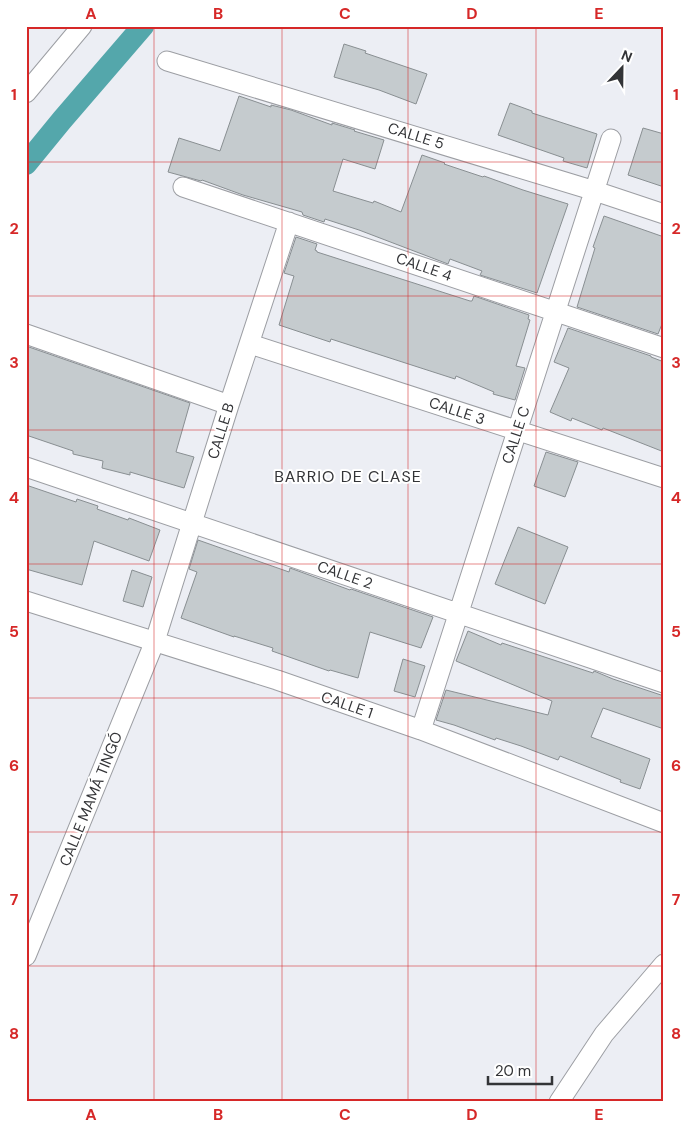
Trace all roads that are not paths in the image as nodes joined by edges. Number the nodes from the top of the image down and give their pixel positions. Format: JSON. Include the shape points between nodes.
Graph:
{"nodes":[{"id":1,"x":82,"y":26,"type":"edge"},
{"id":2,"x":166,"y":61,"type":"dead end"},
{"id":3,"x":26,"y":93,"type":"edge"},
{"id":4,"x":611,"y":139,"type":"dead end"},
{"id":5,"x":183,"y":187,"type":"dead end"},
{"id":6,"x":595,"y":191,"type":"junction"},
{"id":7,"x":664,"y":214,"type":"edge"},
{"id":8,"x":289,"y":222,"type":"junction"},
{"id":9,"x":556,"y":312,"type":"junction"},
{"id":10,"x":26,"y":334,"type":"edge"},
{"id":11,"x":250,"y":344,"type":"junction"},
{"id":12,"x":664,"y":348,"type":"edge"},
{"id":13,"x":229,"y":405,"type":"junction"},
{"id":14,"x":517,"y":431,"type":"junction"},
{"id":15,"x":26,"y":467,"type":"edge"},
{"id":16,"x":664,"y":478,"type":"edge"},
{"id":17,"x":192,"y":524,"type":"junction"},
{"id":18,"x":26,"y":601,"type":"edge"},
{"id":19,"x":458,"y":613,"type":"junction"},
{"id":20,"x":155,"y":641,"type":"junction"},
{"id":21,"x":664,"y":683,"type":"edge"},
{"id":22,"x":420,"y":730,"type":"junction"},
{"id":23,"x":662,"y":818,"type":"edge"},
{"id":24,"x":26,"y":956,"type":"edge"},
{"id":25,"x":664,"y":964,"type":"edge"},
{"id":26,"x":559,"y":1102,"type":"edge"}],
"edges":[{"from":1,"to":3,"type":"street"},
{"from":2,"to":6,"type":"street","name":"CALLE 5"},
{"from":4,"to":6,"type":"street","name":"CALLE C"},
{"from":5,"to":8,"type":"street","name":"CALLE 4"},
{"from":6,"to":7,"type":"street","name":"CALLE 5"},
{"from":6,"to":9,"type":"street","name":"CALLE C"},
{"from":8,"to":9,"type":"street","name":"CALLE 4"},
{"from":8,"to":11,"type":"street","name":"CALLE B"},
{"from":9,"to":12,"type":"street","name":"CALLE 4"},
{"from":9,"to":14,"type":"street","name":"CALLE C"},
{"from":10,"to":13,"type":"street"},
{"from":11,"to":13,"type":"street","name":"CALLE B"},
{"from":11,"to":14,"type":"street","name":"CALLE 3"},
{"from":13,"to":17,"type":"street","name":"CALLE B"},
{"from":14,"to":16,"type":"street","name":"CALLE 3"},
{"from":14,"to":19,"type":"street","name":"CALLE C"},
{"from":15,"to":17,"type":"street","name":"CALLE 2"},
{"from":17,"to":19,"type":"street","name":"CALLE 2"},
{"from":17,"to":20,"type":"street","name":"CALLE B"},
{"from":18,"to":20,"type":"street","name":"CALLE 1"},
{"from":19,"to":21,"type":"street","name":"CALLE 2"},
{"from":19,"to":22,"type":"street","name":"CALLE C"},
{"from":20,"to":22,"type":"street","name":"CALLE 1"},
{"from":20,"to":24,"type":"street","name":"CALLE MAMÁ TINGÓ"},
{"from":22,"to":23,"type":"street","name":"CALLE 1"},
{"from":25,"to":26,"type":"street","via":[[604,1034]]}]}
